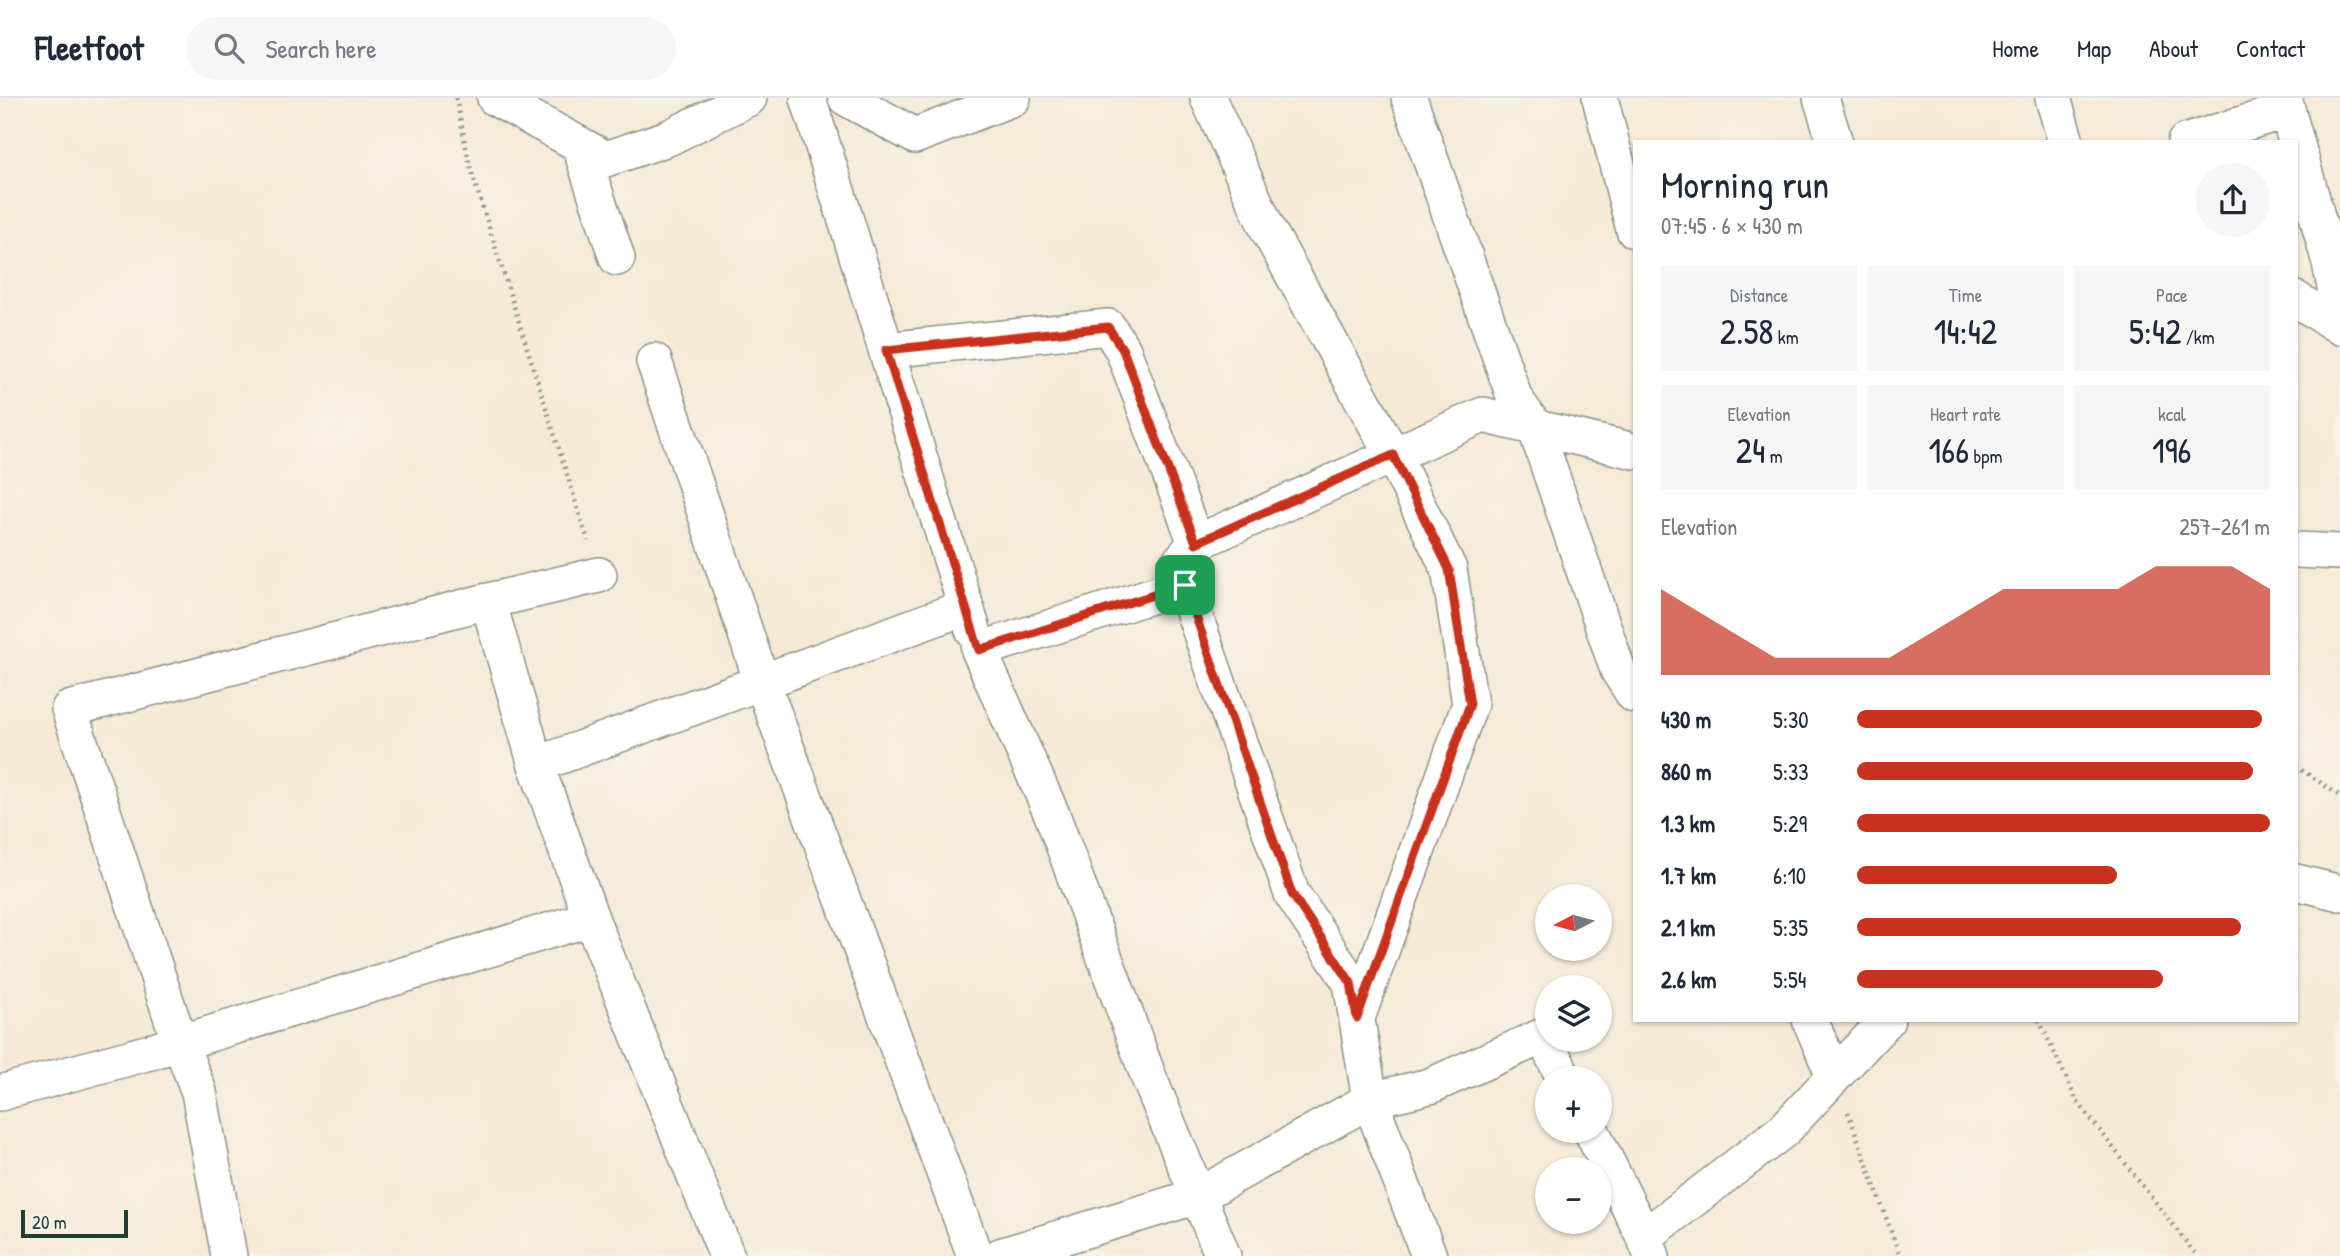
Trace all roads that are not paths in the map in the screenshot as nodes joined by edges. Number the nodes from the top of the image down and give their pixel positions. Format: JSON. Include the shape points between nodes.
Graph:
{"nodes":[{"id":1,"x":495,"y":98,"type":"edge"},
{"id":2,"x":749,"y":98,"type":"edge"},
{"id":3,"x":808,"y":98,"type":"edge"},
{"id":4,"x":846,"y":98,"type":"edge"},
{"id":5,"x":1013,"y":98,"type":"edge"},
{"id":6,"x":1208,"y":98,"type":"edge"},
{"id":7,"x":1409,"y":98,"type":"edge"},
{"id":8,"x":1600,"y":98,"type":"edge"},
{"id":9,"x":1821,"y":98,"type":"edge"},
{"id":10,"x":2053,"y":98,"type":"edge"},
{"id":11,"x":2286,"y":104,"type":"edge"},
{"id":12,"x":1834,"y":140,"type":"edge"},
{"id":13,"x":2065,"y":140,"type":"edge"},
{"id":14,"x":2190,"y":140,"type":"edge"},
{"id":15,"x":2296,"y":140,"type":"edge"},
{"id":16,"x":579,"y":144,"type":"junction"},
{"id":17,"x":2298,"y":147,"type":"edge"},
{"id":18,"x":1633,"y":226,"type":"edge"},
{"id":19,"x":617,"y":258,"type":"dead end"},
{"id":20,"x":2298,"y":300,"type":"edge"},
{"id":21,"x":2340,"y":312,"type":"edge"},
{"id":22,"x":2340,"y":327,"type":"edge"},
{"id":23,"x":886,"y":350,"type":"junction"},
{"id":24,"x":654,"y":361,"type":"dead end"},
{"id":25,"x":1535,"y":427,"type":"junction"},
{"id":26,"x":1633,"y":451,"type":"edge"},
{"id":27,"x":1393,"y":455,"type":"junction"},
{"id":28,"x":1196,"y":543,"type":"junction"},
{"id":29,"x":2298,"y":550,"type":"edge"},
{"id":30,"x":2340,"y":552,"type":"edge"},
{"id":31,"x":599,"y":575,"type":"road end"},
{"id":32,"x":1185,"y":585,"type":"junction"},
{"id":33,"x":488,"y":601,"type":"junction"},
{"id":34,"x":966,"y":607,"type":"junction"},
{"id":35,"x":979,"y":650,"type":"junction"},
{"id":36,"x":762,"y":682,"type":"junction"},
{"id":37,"x":1633,"y":693,"type":"edge"},
{"id":38,"x":536,"y":765,"type":"junction"},
{"id":39,"x":2298,"y":882,"type":"edge"},
{"id":40,"x":2340,"y":893,"type":"edge"},
{"id":41,"x":591,"y":918,"type":"junction"},
{"id":42,"x":1357,"y":1018,"type":"junction"},
{"id":43,"x":1811,"y":1022,"type":"edge"},
{"id":44,"x":1884,"y":1022,"type":"edge"},
{"id":45,"x":180,"y":1043,"type":"junction"},
{"id":46,"x":1558,"y":1066,"type":"edge"},
{"id":47,"x":1834,"y":1076,"type":"junction"},
{"id":48,"x":0,"y":1093,"type":"edge"},
{"id":49,"x":1370,"y":1100,"type":"junction"},
{"id":50,"x":1597,"y":1143,"type":"edge"},
{"id":51,"x":1198,"y":1196,"type":"junction"},
{"id":52,"x":1648,"y":1247,"type":"edge"},
{"id":53,"x":229,"y":1256,"type":"edge"},
{"id":54,"x":727,"y":1256,"type":"edge"},
{"id":55,"x":975,"y":1256,"type":"edge"},
{"id":56,"x":1000,"y":1256,"type":"edge"},
{"id":57,"x":1223,"y":1256,"type":"edge"},
{"id":58,"x":1429,"y":1256,"type":"edge"}],
"edges":[{"from":1,"to":16,"type":"street"},
{"from":2,"to":16,"type":"street","via":[[668,138],[606,159]]},
{"from":3,"to":23,"type":"street"},
{"from":4,"to":5,"type":"street","via":[[915,136]]},
{"from":6,"to":27,"type":"street","via":[[1267,228]]},
{"from":7,"to":25,"type":"street","via":[[1515,399]]},
{"from":8,"to":18,"type":"street"},
{"from":9,"to":12,"type":"street"},
{"from":10,"to":13,"type":"street"},
{"from":11,"to":14,"type":"street"},
{"from":11,"to":15,"type":"street"},
{"from":16,"to":19,"type":"street"},
{"from":17,"to":21,"type":"street"},
{"from":20,"to":22,"type":"street"},
{"from":23,"to":28,"type":"street","via":[[1108,327],[1123,350]]},
{"from":23,"to":34,"type":"street"},
{"from":24,"to":36,"type":"street"},
{"from":25,"to":26,"type":"street"},
{"from":25,"to":27,"type":"street","via":[[1483,415]]},
{"from":25,"to":37,"type":"street","via":[[1618,670]]},
{"from":27,"to":28,"type":"street"},
{"from":27,"to":42,"type":"street","via":[[1449,569],[1470,704]]},
{"from":28,"to":32,"type":"street","via":[[1177,565]]},
{"from":29,"to":30,"type":"street"},
{"from":31,"to":33,"type":"street"},
{"from":32,"to":35,"type":"street"},
{"from":32,"to":42,"type":"street","via":[[1292,894],[1351,983]]},
{"from":33,"to":38,"type":"street"},
{"from":33,"to":45,"type":"street","via":[[69,709]]},
{"from":34,"to":35,"type":"street"},
{"from":34,"to":36,"type":"street"},
{"from":35,"to":51,"type":"street","via":[[1053,817],[1149,1078]]},
{"from":36,"to":38,"type":"street"},
{"from":36,"to":55,"type":"street"},
{"from":38,"to":41,"type":"street"},
{"from":39,"to":40,"type":"street"},
{"from":41,"to":45,"type":"street"},
{"from":41,"to":54,"type":"street"},
{"from":42,"to":49,"type":"street"},
{"from":43,"to":47,"type":"street"},
{"from":44,"to":47,"type":"street"},
{"from":45,"to":48,"type":"street"},
{"from":45,"to":53,"type":"street","via":[[199,1092]]},
{"from":46,"to":49,"type":"street","via":[[1543,1036],[1430,1086]]},
{"from":47,"to":52,"type":"street","via":[[1784,1130]]},
{"from":49,"to":51,"type":"street"},
{"from":49,"to":58,"type":"street"},
{"from":50,"to":52,"type":"street"},
{"from":51,"to":56,"type":"street"},
{"from":51,"to":57,"type":"street"}]}
